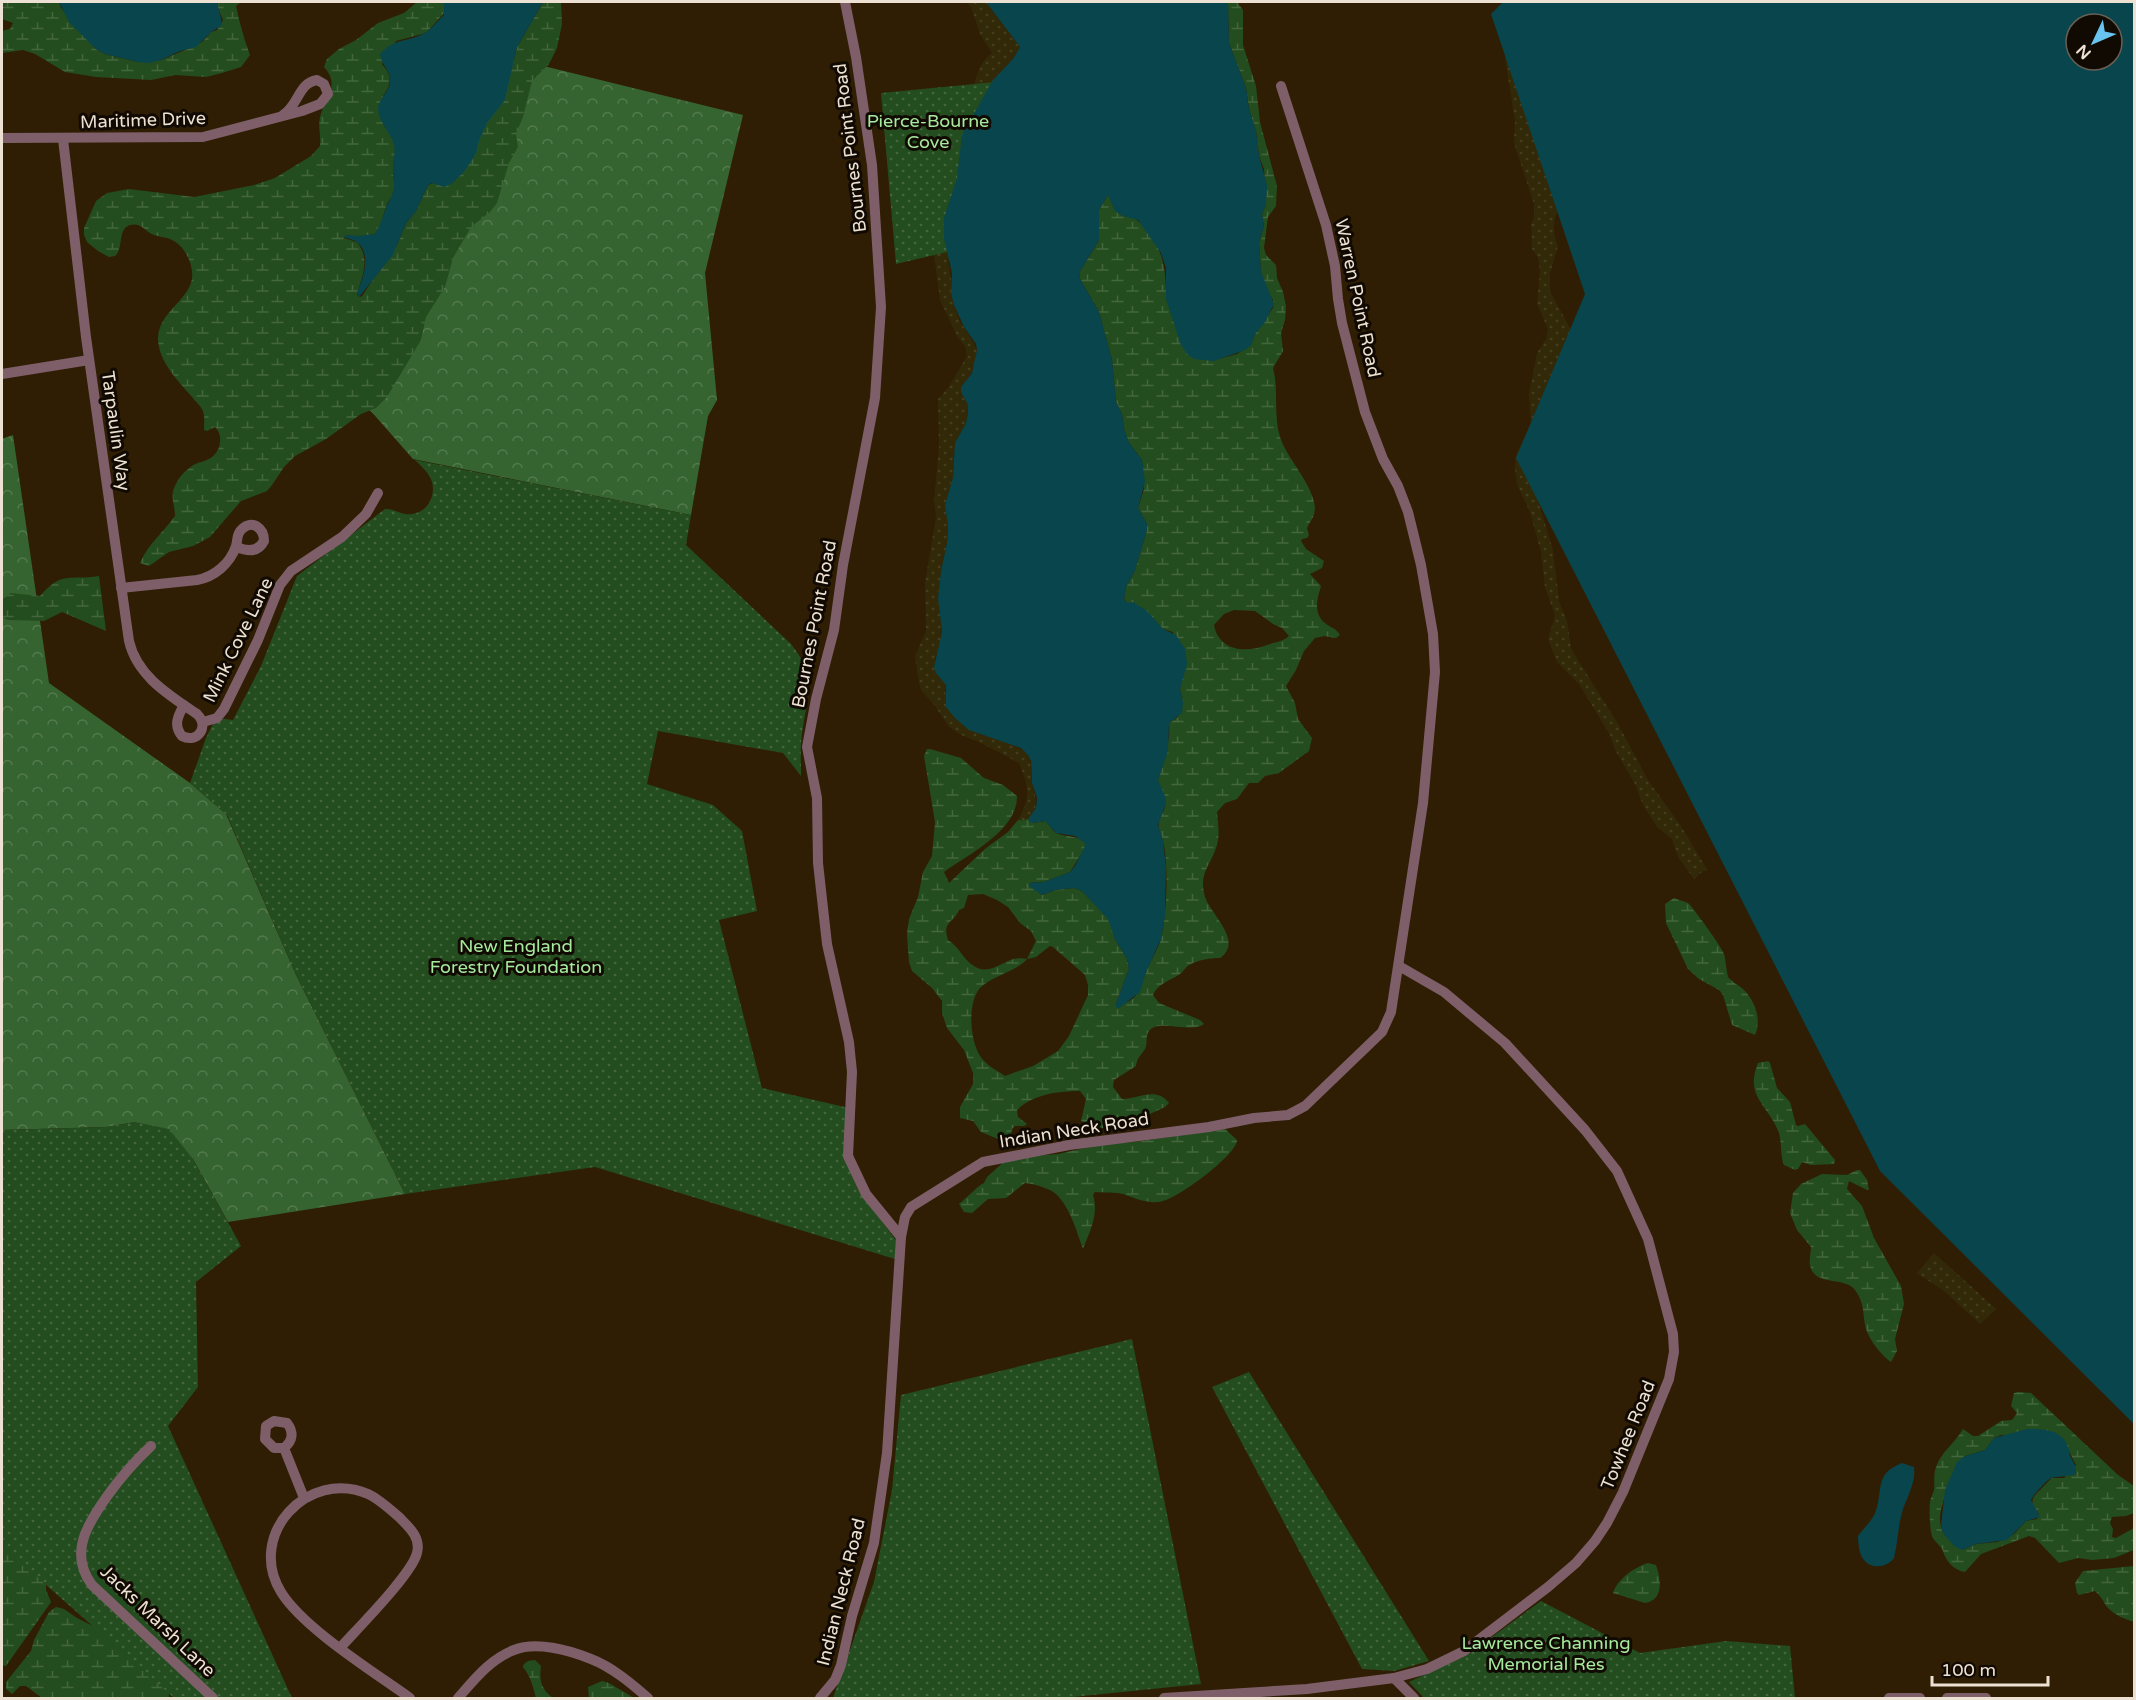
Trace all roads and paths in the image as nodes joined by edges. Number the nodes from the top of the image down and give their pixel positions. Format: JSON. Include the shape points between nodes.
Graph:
{"nodes":[{"id":1,"x":846,"y":2,"type":"edge"},
{"id":2,"x":1281,"y":86,"type":"dead end"},
{"id":3,"x":283,"y":115,"type":"dead end"},
{"id":4,"x":2,"y":138,"type":"edge"},
{"id":5,"x":63,"y":138,"type":"junction"},
{"id":6,"x":89,"y":360,"type":"junction"},
{"id":7,"x":2,"y":374,"type":"edge"},
{"id":8,"x":378,"y":493,"type":"dead end"},
{"id":9,"x":237,"y":547,"type":"dead end"},
{"id":10,"x":121,"y":588,"type":"junction"},
{"id":11,"x":184,"y":705,"type":"junction"},
{"id":12,"x":203,"y":722,"type":"junction"},
{"id":13,"x":1412,"y":870,"type":"joint"},
{"id":14,"x":1399,"y":966,"type":"junction"},
{"id":15,"x":901,"y":1237,"type":"junction"},
{"id":16,"x":151,"y":1446,"type":"dead end"},
{"id":17,"x":284,"y":1448,"type":"dead end"},
{"id":18,"x":304,"y":1498,"type":"junction"},
{"id":19,"x":340,"y":1648,"type":"junction"},
{"id":20,"x":1394,"y":1678,"type":"junction"},
{"id":21,"x":213,"y":1698,"type":"edge"},
{"id":22,"x":410,"y":1698,"type":"edge"},
{"id":23,"x":458,"y":1698,"type":"edge"},
{"id":24,"x":648,"y":1698,"type":"edge"},
{"id":25,"x":820,"y":1698,"type":"edge"},
{"id":26,"x":1164,"y":1698,"type":"edge"},
{"id":27,"x":1414,"y":1698,"type":"edge"},
{"id":28,"x":1889,"y":1698,"type":"edge"},
{"id":29,"x":1920,"y":1698,"type":"edge"},
{"id":30,"x":1947,"y":1698,"type":"edge"},
{"id":31,"x":1986,"y":1698,"type":"edge"}],
"edges":[{"from":1,"to":15,"type":"street","name":"Bournes Point Road","via":[[872,165],[880,317],[875,398],[834,630],[807,747],[817,798],[818,863],[827,944],[849,1042],[852,1072],[848,1156],[866,1194]]},
{"from":2,"to":13,"type":"street","name":"Warren Point Road","via":[[1328,231],[1342,323],[1365,412],[1408,512],[1433,634],[1435,672],[1423,803]]},
{"from":3,"to":5,"type":"street","name":"Maritime Drive","via":[[203,136]]},
{"from":4,"to":5,"type":"street","name":"Maritime Drive"},
{"from":5,"to":6,"type":"street","name":"Tarpaulin Way"},
{"from":6,"to":7,"type":"street"},
{"from":6,"to":10,"type":"street","name":"Tarpaulin Way"},
{"from":8,"to":12,"type":"street","name":"Mink Cove Lane","via":[[366,514],[291,572],[280,585],[222,713]]},
{"from":9,"to":10,"type":"street","via":[[259,548],[264,541],[263,532],[254,525],[243,527],[234,551],[209,578]]},
{"from":10,"to":11,"type":"street","name":"Tarpaulin Way","via":[[126,628],[136,661],[150,678]]},
{"from":11,"to":12,"type":"street","name":"Tarpaulin Way"},
{"from":11,"to":12,"type":"street","via":[[177,722],[182,736],[188,739],[198,735]]},
{"from":13,"to":14,"type":"street","name":"Indian Neck Road"},
{"from":14,"to":15,"type":"street","name":"Indian Neck Road","via":[[1393,1006],[1384,1030],[1296,1112],[995,1158],[969,1169],[911,1207]]},
{"from":14,"to":20,"type":"street","name":"Towhee Road","via":[[1444,992],[1505,1042],[1612,1163],[1646,1235],[1675,1343],[1669,1379],[1656,1414],[1618,1502],[1589,1548],[1548,1587],[1476,1643],[1436,1665]]},
{"from":15,"to":25,"type":"street","name":"Indian Neck Road","via":[[887,1453],[874,1543],[842,1665]]},
{"from":16,"to":21,"type":"street","name":"Jacks Marsh Lane","via":[[122,1477],[89,1523],[81,1544],[82,1564],[92,1585]]},
{"from":17,"to":18,"type":"street"},
{"from":18,"to":19,"type":"street","via":[[286,1514],[277,1529],[271,1557],[273,1575],[286,1600]]},
{"from":18,"to":19,"type":"street","via":[[332,1490],[367,1494],[406,1524],[418,1544],[415,1560]]},
{"from":19,"to":22,"type":"street"},
{"from":20,"to":26,"type":"street","name":"Towhee Road","via":[[1307,1689]]},
{"from":20,"to":27,"type":"street"},
{"from":23,"to":24,"type":"street","via":[[493,1662],[528,1646],[592,1659]]},
{"from":28,"to":29,"type":"street"},
{"from":30,"to":31,"type":"street"}]}
